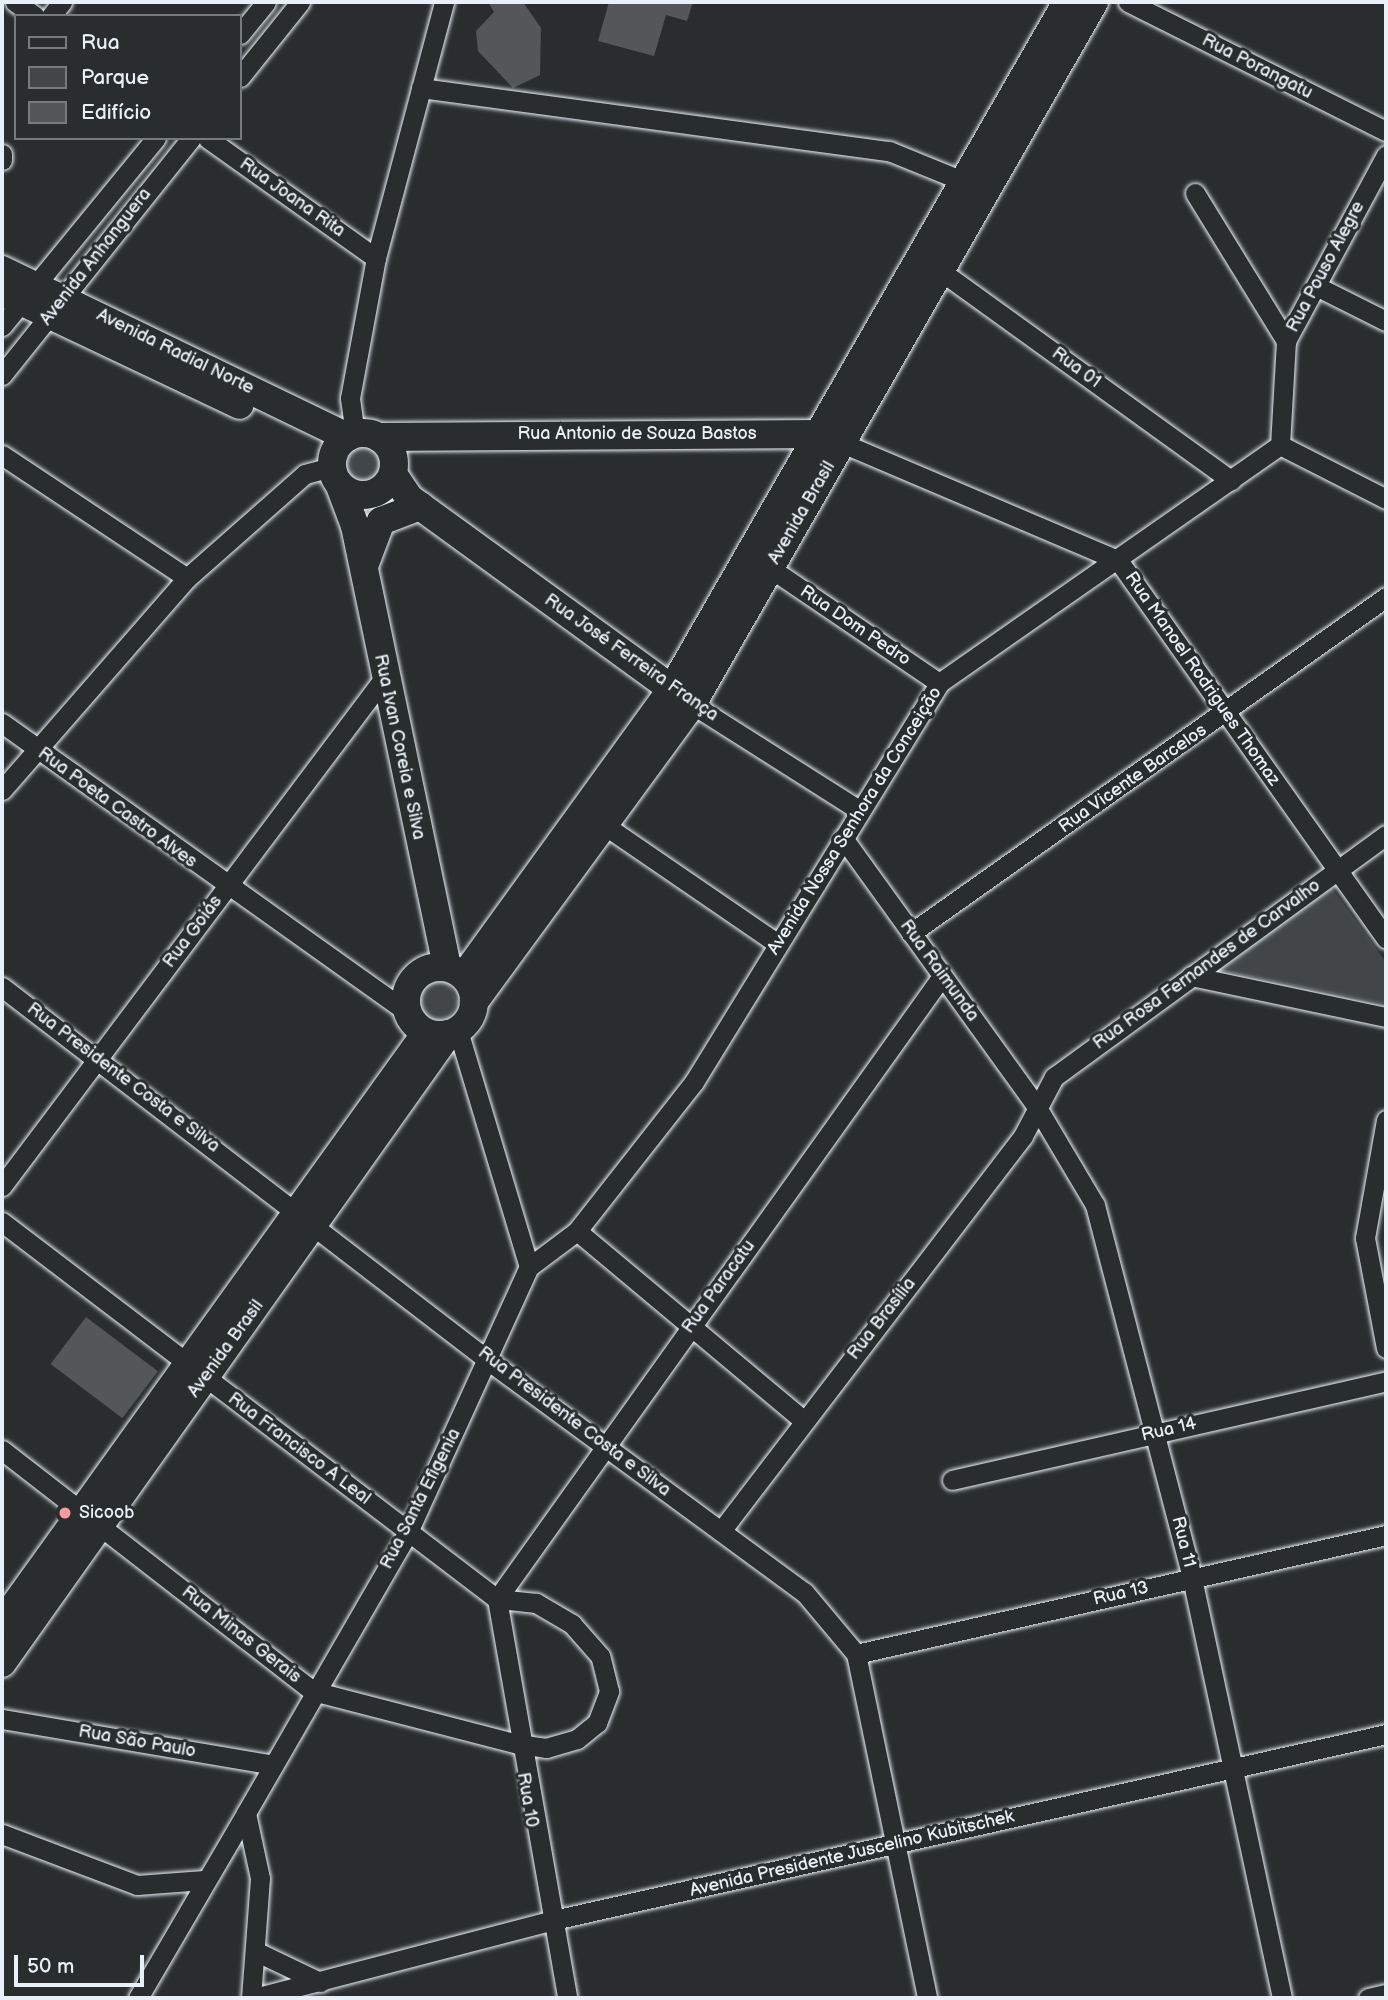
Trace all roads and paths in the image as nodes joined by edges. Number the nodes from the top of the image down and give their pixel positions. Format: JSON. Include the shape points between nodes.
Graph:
{"nodes":[{"id":1,"x":15,"y":2,"type":"edge"},
{"id":2,"x":266,"y":2,"type":"edge"},
{"id":3,"x":300,"y":2,"type":"edge"},
{"id":4,"x":444,"y":2,"type":"edge"},
{"id":5,"x":1067,"y":2,"type":"edge"},
{"id":6,"x":1094,"y":2,"type":"edge"},
{"id":7,"x":1128,"y":2,"type":"edge"},
{"id":8,"x":31,"y":14,"type":"edge"},
{"id":9,"x":242,"y":32,"type":"edge"},
{"id":10,"x":242,"y":74,"type":"edge"},
{"id":11,"x":421,"y":88,"type":"junction"},
{"id":12,"x":1020,"y":108,"type":"junction"},
{"id":13,"x":1386,"y":131,"type":"edge"},
{"id":14,"x":154,"y":140,"type":"edge"},
{"id":15,"x":189,"y":140,"type":"edge"},
{"id":16,"x":210,"y":140,"type":"edge"},
{"id":17,"x":2,"y":153,"type":"edge"},
{"id":18,"x":1386,"y":155,"type":"edge"},
{"id":19,"x":2,"y":160,"type":"edge"},
{"id":20,"x":965,"y":182,"type":"junction"},
{"id":21,"x":1195,"y":193,"type":"dead end"},
{"id":22,"x":376,"y":258,"type":"junction"},
{"id":23,"x":930,"y":264,"type":"junction"},
{"id":24,"x":2,"y":270,"type":"edge"},
{"id":25,"x":1316,"y":286,"type":"junction"},
{"id":26,"x":20,"y":293,"type":"edge"},
{"id":27,"x":57,"y":306,"type":"junction"},
{"id":28,"x":1386,"y":321,"type":"edge"},
{"id":29,"x":2,"y":326,"type":"edge"},
{"id":30,"x":1286,"y":341,"type":"junction"},
{"id":31,"x":2,"y":375,"type":"edge"},
{"id":32,"x":429,"y":433,"type":"junction"},
{"id":33,"x":831,"y":439,"type":"junction"},
{"id":34,"x":1280,"y":445,"type":"junction"},
{"id":35,"x":348,"y":452,"type":"junction"},
{"id":36,"x":2,"y":455,"type":"edge"},
{"id":37,"x":1231,"y":480,"type":"junction"},
{"id":38,"x":384,"y":481,"type":"junction"},
{"id":39,"x":1386,"y":499,"type":"edge"},
{"id":40,"x":414,"y":502,"type":"junction"},
{"id":41,"x":355,"y":526,"type":"junction"},
{"id":42,"x":1118,"y":560,"type":"junction"},
{"id":43,"x":770,"y":568,"type":"junction"},
{"id":44,"x":362,"y":572,"type":"junction"},
{"id":45,"x":187,"y":578,"type":"junction"},
{"id":46,"x":1386,"y":597,"type":"edge"},
{"id":47,"x":384,"y":678,"type":"junction"},
{"id":48,"x":939,"y":683,"type":"junction"},
{"id":49,"x":682,"y":696,"type":"junction"},
{"id":50,"x":1227,"y":713,"type":"junction"},
{"id":51,"x":2,"y":723,"type":"edge"},
{"id":52,"x":35,"y":749,"type":"junction"},
{"id":53,"x":2,"y":790,"type":"edge"},
{"id":54,"x":584,"y":809,"type":"junction"},
{"id":55,"x":859,"y":810,"type":"junction"},
{"id":56,"x":606,"y":828,"type":"junction"},
{"id":57,"x":1386,"y":835,"type":"edge"},
{"id":58,"x":843,"y":838,"type":"junction"},
{"id":59,"x":1337,"y":870,"type":"junction"},
{"id":60,"x":227,"y":887,"type":"junction"},
{"id":61,"x":911,"y":933,"type":"junction"},
{"id":62,"x":1386,"y":939,"type":"edge"},
{"id":63,"x":778,"y":944,"type":"junction"},
{"id":64,"x":942,"y":976,"type":"junction"},
{"id":65,"x":1191,"y":976,"type":"junction"},
{"id":66,"x":462,"y":982,"type":"junction"},
{"id":67,"x":2,"y":986,"type":"edge"},
{"id":68,"x":406,"y":1011,"type":"junction"},
{"id":69,"x":1386,"y":1017,"type":"edge"},
{"id":70,"x":444,"y":1033,"type":"junction"},
{"id":71,"x":98,"y":1058,"type":"junction"},
{"id":72,"x":1035,"y":1104,"type":"junction"},
{"id":73,"x":1386,"y":1120,"type":"edge"},
{"id":74,"x":2,"y":1186,"type":"edge"},
{"id":75,"x":306,"y":1216,"type":"junction"},
{"id":76,"x":2,"y":1222,"type":"edge"},
{"id":77,"x":577,"y":1231,"type":"junction"},
{"id":78,"x":529,"y":1267,"type":"junction"},
{"id":79,"x":691,"y":1327,"type":"junction"},
{"id":80,"x":1386,"y":1348,"type":"edge"},
{"id":81,"x":489,"y":1361,"type":"junction"},
{"id":82,"x":196,"y":1370,"type":"junction"},
{"id":83,"x":1386,"y":1381,"type":"edge"},
{"id":84,"x":804,"y":1421,"type":"junction"},
{"id":85,"x":1154,"y":1433,"type":"junction"},
{"id":86,"x":606,"y":1446,"type":"junction"},
{"id":87,"x":2,"y":1450,"type":"edge"},
{"id":88,"x":952,"y":1480,"type":"dead end"},
{"id":89,"x":91,"y":1517,"type":"junction"},
{"id":90,"x":721,"y":1531,"type":"junction"},
{"id":91,"x":408,"y":1532,"type":"junction"},
{"id":92,"x":1386,"y":1535,"type":"edge"},
{"id":93,"x":1192,"y":1578,"type":"junction"},
{"id":94,"x":497,"y":1600,"type":"junction"},
{"id":95,"x":2,"y":1623,"type":"edge"},
{"id":96,"x":856,"y":1654,"type":"junction"},
{"id":97,"x":3,"y":1660,"type":"edge"},
{"id":98,"x":313,"y":1691,"type":"junction"},
{"id":99,"x":2,"y":1718,"type":"edge"},
{"id":100,"x":1386,"y":1734,"type":"edge"},
{"id":101,"x":518,"y":1744,"type":"junction"},
{"id":102,"x":273,"y":1765,"type":"junction"},
{"id":103,"x":1233,"y":1769,"type":"junction"},
{"id":104,"x":246,"y":1814,"type":"junction"},
{"id":105,"x":2,"y":1834,"type":"edge"},
{"id":106,"x":895,"y":1845,"type":"junction"},
{"id":107,"x":204,"y":1880,"type":"junction"},
{"id":108,"x":549,"y":1921,"type":"junction"},
{"id":109,"x":257,"y":1952,"type":"junction"},
{"id":110,"x":320,"y":1982,"type":"junction"},
{"id":111,"x":1386,"y":1994,"type":"edge"},
{"id":112,"x":138,"y":1998,"type":"edge"},
{"id":113,"x":253,"y":1998,"type":"edge"},
{"id":114,"x":567,"y":1998,"type":"edge"},
{"id":115,"x":927,"y":1998,"type":"edge"},
{"id":116,"x":1282,"y":1998,"type":"edge"},
{"id":117,"x":1368,"y":1998,"type":"edge"}],
"edges":[{"from":1,"to":8,"type":"street"},
{"from":2,"to":9,"type":"street"},
{"from":3,"to":10,"type":"street"},
{"from":4,"to":11,"type":"street"},
{"from":5,"to":12,"type":"street","name":"Avenida Brasil"},
{"from":6,"to":12,"type":"street","name":"Avenida Brasil"},
{"from":7,"to":13,"type":"street","name":"Rua Porangatu"},
{"from":11,"to":20,"type":"street","via":[[889,151]]},
{"from":11,"to":22,"type":"street"},
{"from":12,"to":20,"type":"street","name":"Avenida Brasil"},
{"from":12,"to":23,"type":"street","name":"Avenida Brasil"},
{"from":14,"to":26,"type":"street","name":"Avenida Anhanguera"},
{"from":15,"to":27,"type":"street","name":"Avenida Anhanguera"},
{"from":16,"to":22,"type":"street","name":"Rua Joana Rita"},
{"from":17,"to":19,"type":"street"},
{"from":18,"to":25,"type":"street","name":"Rua Pouso Alegre"},
{"from":20,"to":23,"type":"street","name":"Avenida Brasil"},
{"from":21,"to":30,"type":"street"},
{"from":22,"to":35,"type":"street","via":[[350,398]]},
{"from":23,"to":33,"type":"street","name":"Avenida Brasil"},
{"from":23,"to":37,"type":"street","name":"Rua 01"},
{"from":24,"to":26,"type":"street","name":"Avenida Radial Norte"},
{"from":25,"to":28,"type":"street"},
{"from":25,"to":30,"type":"street","name":"Rua Pouso Alegre"},
{"from":26,"to":27,"type":"street","name":"Avenida Radial Norte"},
{"from":26,"to":29,"type":"street","name":"Avenida Anhanguera"},
{"from":27,"to":31,"type":"street","name":"Avenida Anhanguera"},
{"from":27,"to":35,"type":"street","name":"Avenida Radial Norte"},
{"from":30,"to":34,"type":"street"},
{"from":32,"to":33,"type":"street","name":"Rua Antonio de Souza Bastos"},
{"from":32,"to":35,"type":"street","name":"Rua Antonio de Souza Bastos"},
{"from":32,"to":38,"type":"street"},
{"from":33,"to":42,"type":"street","name":"Rua Manoel Rodrigues Thomaz"},
{"from":33,"to":43,"type":"street","name":"Avenida Brasil"},
{"from":33,"to":49,"type":"street","name":"Avenida Brasil"},
{"from":34,"to":37,"type":"street","name":"Avenida Nossa Senhora da Conceição"},
{"from":34,"to":39,"type":"street"},
{"from":35,"to":38,"type":"street","name":"Avenida Radial Norte"},
{"from":35,"to":38,"type":"street"},
{"from":35,"to":41,"type":"street","name":"Rua Ivan Coreia e Silva"},
{"from":35,"to":45,"type":"street","via":[[305,474]]},
{"from":36,"to":45,"type":"street"},
{"from":37,"to":42,"type":"street","name":"Avenida Nossa Senhora da Conceição"},
{"from":38,"to":40,"type":"street","name":"Rua José Ferreira França"},
{"from":38,"to":41,"type":"street"},
{"from":40,"to":44,"type":"street","via":[[381,521]]},
{"from":40,"to":49,"type":"street","name":"Rua José Ferreira França"},
{"from":41,"to":44,"type":"street","name":"Rua Ivan Coreia e Silva"},
{"from":42,"to":48,"type":"street","name":"Avenida Nossa Senhora da Conceição"},
{"from":42,"to":50,"type":"street","name":"Rua Manoel Rodrigues Thomaz"},
{"from":43,"to":48,"type":"street","name":"Rua Dom Pedro"},
{"from":43,"to":49,"type":"street","name":"Avenida Brasil"},
{"from":44,"to":47,"type":"street","name":"Rua Ivan Coreia e Silva"},
{"from":45,"to":52,"type":"street"},
{"from":46,"to":50,"type":"street","name":"Rua Vicente Barcelos"},
{"from":47,"to":60,"type":"street","name":"Rua Goiás"},
{"from":47,"to":66,"type":"street","name":"Rua Ivan Coreia e Silva"},
{"from":48,"to":55,"type":"street","name":"Avenida Nossa Senhora da Conceição"},
{"from":49,"to":54,"type":"street","name":"Avenida Brasil"},
{"from":49,"to":55,"type":"street","name":"Rua José Ferreira França"},
{"from":49,"to":56,"type":"street","name":"Avenida Brasil"},
{"from":50,"to":59,"type":"street","name":"Rua Manoel Rodrigues Thomaz"},
{"from":50,"to":61,"type":"street","name":"Rua Vicente Barcelos"},
{"from":51,"to":52,"type":"street","name":"Rua Poeta Castro Alves"},
{"from":52,"to":53,"type":"street"},
{"from":52,"to":60,"type":"street","name":"Rua Poeta Castro Alves"},
{"from":54,"to":56,"type":"street"},
{"from":54,"to":66,"type":"street","name":"Avenida Brasil"},
{"from":55,"to":58,"type":"street","name":"Avenida Nossa Senhora da Conceição"},
{"from":56,"to":63,"type":"street"},
{"from":56,"to":66,"type":"street","name":"Avenida Brasil"},
{"from":57,"to":59,"type":"street","name":"Rua Rosa Fernandes de Carvalho"},
{"from":58,"to":61,"type":"street","name":"Rua Raimunda"},
{"from":58,"to":63,"type":"street","name":"Avenida Nossa Senhora da Conceição"},
{"from":59,"to":62,"type":"street","name":"Rua Manoel Rodrigues Thomaz"},
{"from":59,"to":65,"type":"street","name":"Rua Rosa Fernandes de Carvalho"},
{"from":60,"to":68,"type":"street","name":"Rua Poeta Castro Alves"},
{"from":60,"to":71,"type":"street","name":"Rua Goiás"},
{"from":61,"to":64,"type":"street","name":"Rua Raimunda"},
{"from":63,"to":77,"type":"street","name":"Avenida Nossa Senhora da Conceição","via":[[694,1082]]},
{"from":64,"to":72,"type":"street","name":"Rua Raimunda"},
{"from":64,"to":79,"type":"street","name":"Rua Paracatu"},
{"from":65,"to":69,"type":"street"},
{"from":65,"to":72,"type":"street","name":"Rua Rosa Fernandes de Carvalho","via":[[1054,1077]]},
{"from":66,"to":68,"type":"street","via":[[414,977]]},
{"from":66,"to":70,"type":"street","name":"Avenida Brasil"},
{"from":67,"to":71,"type":"street","name":"Rua Presidente Costa e Silva"},
{"from":68,"to":70,"type":"street"},
{"from":70,"to":75,"type":"street","name":"Avenida Brasil"},
{"from":70,"to":78,"type":"street"},
{"from":71,"to":74,"type":"street","name":"Rua Goiás"},
{"from":71,"to":75,"type":"street","name":"Rua Presidente Costa e Silva"},
{"from":72,"to":84,"type":"street","name":"Rua Brasília","via":[[1023,1136]]},
{"from":72,"to":85,"type":"street","name":"Rua 11","via":[[1095,1205]]},
{"from":73,"to":80,"type":"street","via":[[1365,1238]]},
{"from":75,"to":81,"type":"street","name":"Rua Presidente Costa e Silva"},
{"from":75,"to":82,"type":"street","name":"Avenida Brasil"},
{"from":76,"to":82,"type":"street","name":"Rua Francisco A Leal"},
{"from":77,"to":78,"type":"street","name":"Avenida Nossa Senhora da Conceição"},
{"from":77,"to":79,"type":"street"},
{"from":78,"to":81,"type":"street","name":"Rua Santa Efigenia"},
{"from":79,"to":84,"type":"street"},
{"from":79,"to":86,"type":"street","name":"Rua Paracatu"},
{"from":81,"to":86,"type":"street","name":"Rua Presidente Costa e Silva"},
{"from":81,"to":91,"type":"street","name":"Rua Santa Efigenia"},
{"from":82,"to":89,"type":"street","name":"Avenida Brasil"},
{"from":82,"to":91,"type":"street","name":"Rua Francisco A Leal"},
{"from":83,"to":85,"type":"street","name":"Rua 14"},
{"from":84,"to":90,"type":"street","name":"Rua Brasília"},
{"from":85,"to":88,"type":"street","name":"Rua 14"},
{"from":85,"to":93,"type":"street","name":"Rua 11"},
{"from":86,"to":90,"type":"street","name":"Rua Presidente Costa e Silva"},
{"from":86,"to":94,"type":"street","name":"Rua Paracatu"},
{"from":87,"to":89,"type":"street","name":"Rua Minas Gerais"},
{"from":89,"to":95,"type":"street","name":"Avenida Brasil"},
{"from":89,"to":97,"type":"street","name":"Avenida Brasil"},
{"from":89,"to":98,"type":"street","name":"Rua Minas Gerais"},
{"from":90,"to":96,"type":"street","name":"Rua Presidente Costa e Silva","via":[[804,1592]]},
{"from":91,"to":94,"type":"street","name":"Rua Francisco A Leal"},
{"from":91,"to":98,"type":"street","name":"Rua Santa Efigenia"},
{"from":92,"to":93,"type":"street","name":"Rua 13"},
{"from":93,"to":96,"type":"street","name":"Rua 13"},
{"from":93,"to":103,"type":"street","name":"Rua 11"},
{"from":94,"to":101,"type":"street","name":"Rua 10"},
{"from":94,"to":101,"type":"street","name":"Rua Minas Gerais","via":[[536,1603],[572,1623],[600,1656],[610,1691],[597,1723],[577,1739],[545,1748]]},
{"from":96,"to":106,"type":"street","name":"Rua Presidente Costa e Silva"},
{"from":98,"to":101,"type":"street","name":"Rua Minas Gerais"},
{"from":98,"to":102,"type":"street","name":"Rua Santa Efigenia"},
{"from":99,"to":102,"type":"street","name":"Rua São Paulo"},
{"from":100,"to":103,"type":"street","name":"Avenida Presidente Juscelino Kubitschek"},
{"from":101,"to":108,"type":"street","name":"Rua 10"},
{"from":102,"to":104,"type":"street","name":"Rua Santa Efigenia"},
{"from":103,"to":106,"type":"street","name":"Avenida Presidente Juscelino Kubitschek"},
{"from":103,"to":116,"type":"street","name":"Rua 11"},
{"from":104,"to":107,"type":"street","name":"Rua Santa Efigenia"},
{"from":104,"to":109,"type":"street","via":[[260,1878]]},
{"from":105,"to":107,"type":"street","via":[[136,1885]]},
{"from":106,"to":108,"type":"street","name":"Avenida Presidente Juscelino Kubitschek"},
{"from":106,"to":115,"type":"street","name":"Rua Presidente Costa e Silva"},
{"from":107,"to":112,"type":"street","name":"Rua Santa Efigenia"},
{"from":108,"to":110,"type":"street","name":"Avenida Presidente Juscelino Kubitschek"},
{"from":108,"to":114,"type":"street","name":"Rua 10"},
{"from":109,"to":110,"type":"street"},
{"from":109,"to":113,"type":"street"},
{"from":110,"to":113,"type":"street","name":"Avenida Presidente Juscelino Kubitschek"},
{"from":111,"to":117,"type":"street"}]}
